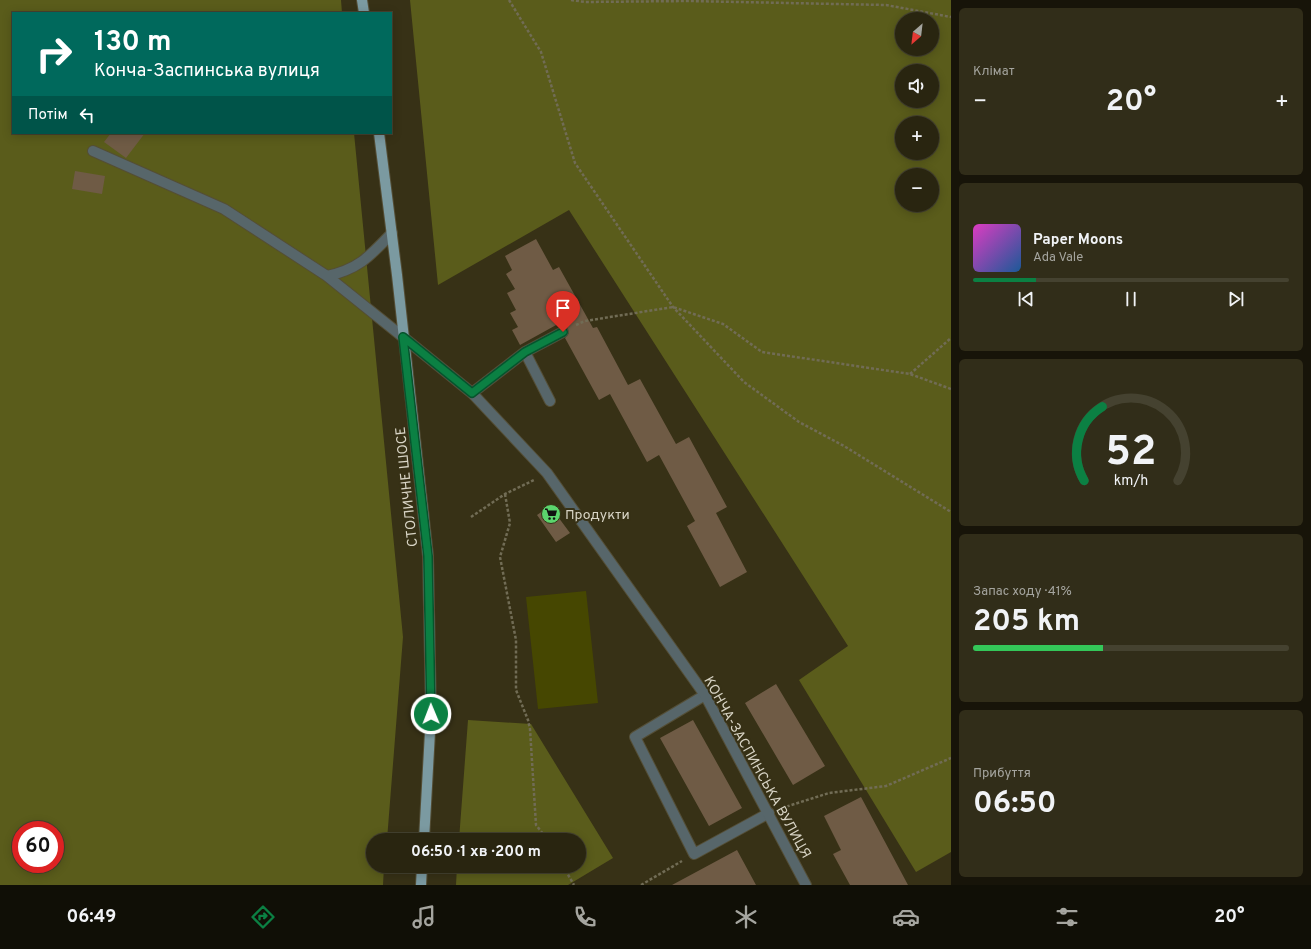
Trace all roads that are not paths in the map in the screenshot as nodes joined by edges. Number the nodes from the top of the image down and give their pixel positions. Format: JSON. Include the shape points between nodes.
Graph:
{"nodes":[{"id":1,"x":362,"y":0,"type":"edge"},
{"id":2,"x":364,"y":12,"type":"edge"},
{"id":3,"x":379,"y":134,"type":"edge"},
{"id":4,"x":93,"y":151,"type":"dead end"},
{"id":5,"x":392,"y":233,"type":"junction"},
{"id":6,"x":327,"y":276,"type":"junction"},
{"id":7,"x":563,"y":332,"type":"road end"},
{"id":8,"x":403,"y":337,"type":"junction"},
{"id":9,"x":525,"y":352,"type":"junction"},
{"id":10,"x":472,"y":393,"type":"junction"},
{"id":11,"x":550,"y":401,"type":"dead end"},
{"id":12,"x":705,"y":696,"type":"junction"},
{"id":13,"x":769,"y":813,"type":"junction"},
{"id":14,"x":424,"y":833,"type":"edge"},
{"id":15,"x":422,"y":873,"type":"edge"},
{"id":16,"x":421,"y":885,"type":"edge"},
{"id":17,"x":806,"y":885,"type":"edge"}],
"edges":[{"from":1,"to":2,"type":"main road"},
{"from":3,"to":5,"type":"main road","name":"СТОЛИЧНЕ ШОСЕ"},
{"from":4,"to":6,"type":"street","name":"КОНЧА-ЗАСПИНСЬКА ВУЛИЦЯ","via":[[224,209]]},
{"from":5,"to":6,"type":"street","via":[[366,260],[345,272]]},
{"from":5,"to":8,"type":"main road","name":"СТОЛИЧНЕ ШОСЕ"},
{"from":6,"to":8,"type":"street","name":"КОНЧА-ЗАСПИНСЬКА ВУЛИЦЯ"},
{"from":7,"to":9,"type":"street"},
{"from":8,"to":10,"type":"street","name":"КОНЧА-ЗАСПИНСЬКА ВУЛИЦЯ"},
{"from":8,"to":14,"type":"main road","name":"СТОЛИЧНЕ ШОСЕ","via":[[428,556],[431,714]]},
{"from":9,"to":10,"type":"street"},
{"from":9,"to":11,"type":"street"},
{"from":10,"to":12,"type":"street","name":"КОНЧА-ЗАСПИНСЬКА ВУЛИЦЯ","via":[[547,474]]},
{"from":12,"to":13,"type":"street","name":"КОНЧА-ЗАСПИНСЬКА ВУЛИЦЯ"},
{"from":12,"to":13,"type":"street","via":[[635,737],[694,854]]},
{"from":13,"to":17,"type":"street","name":"КОНЧА-ЗАСПИНСЬКА ВУЛИЦЯ"},
{"from":15,"to":16,"type":"main road"}]}
